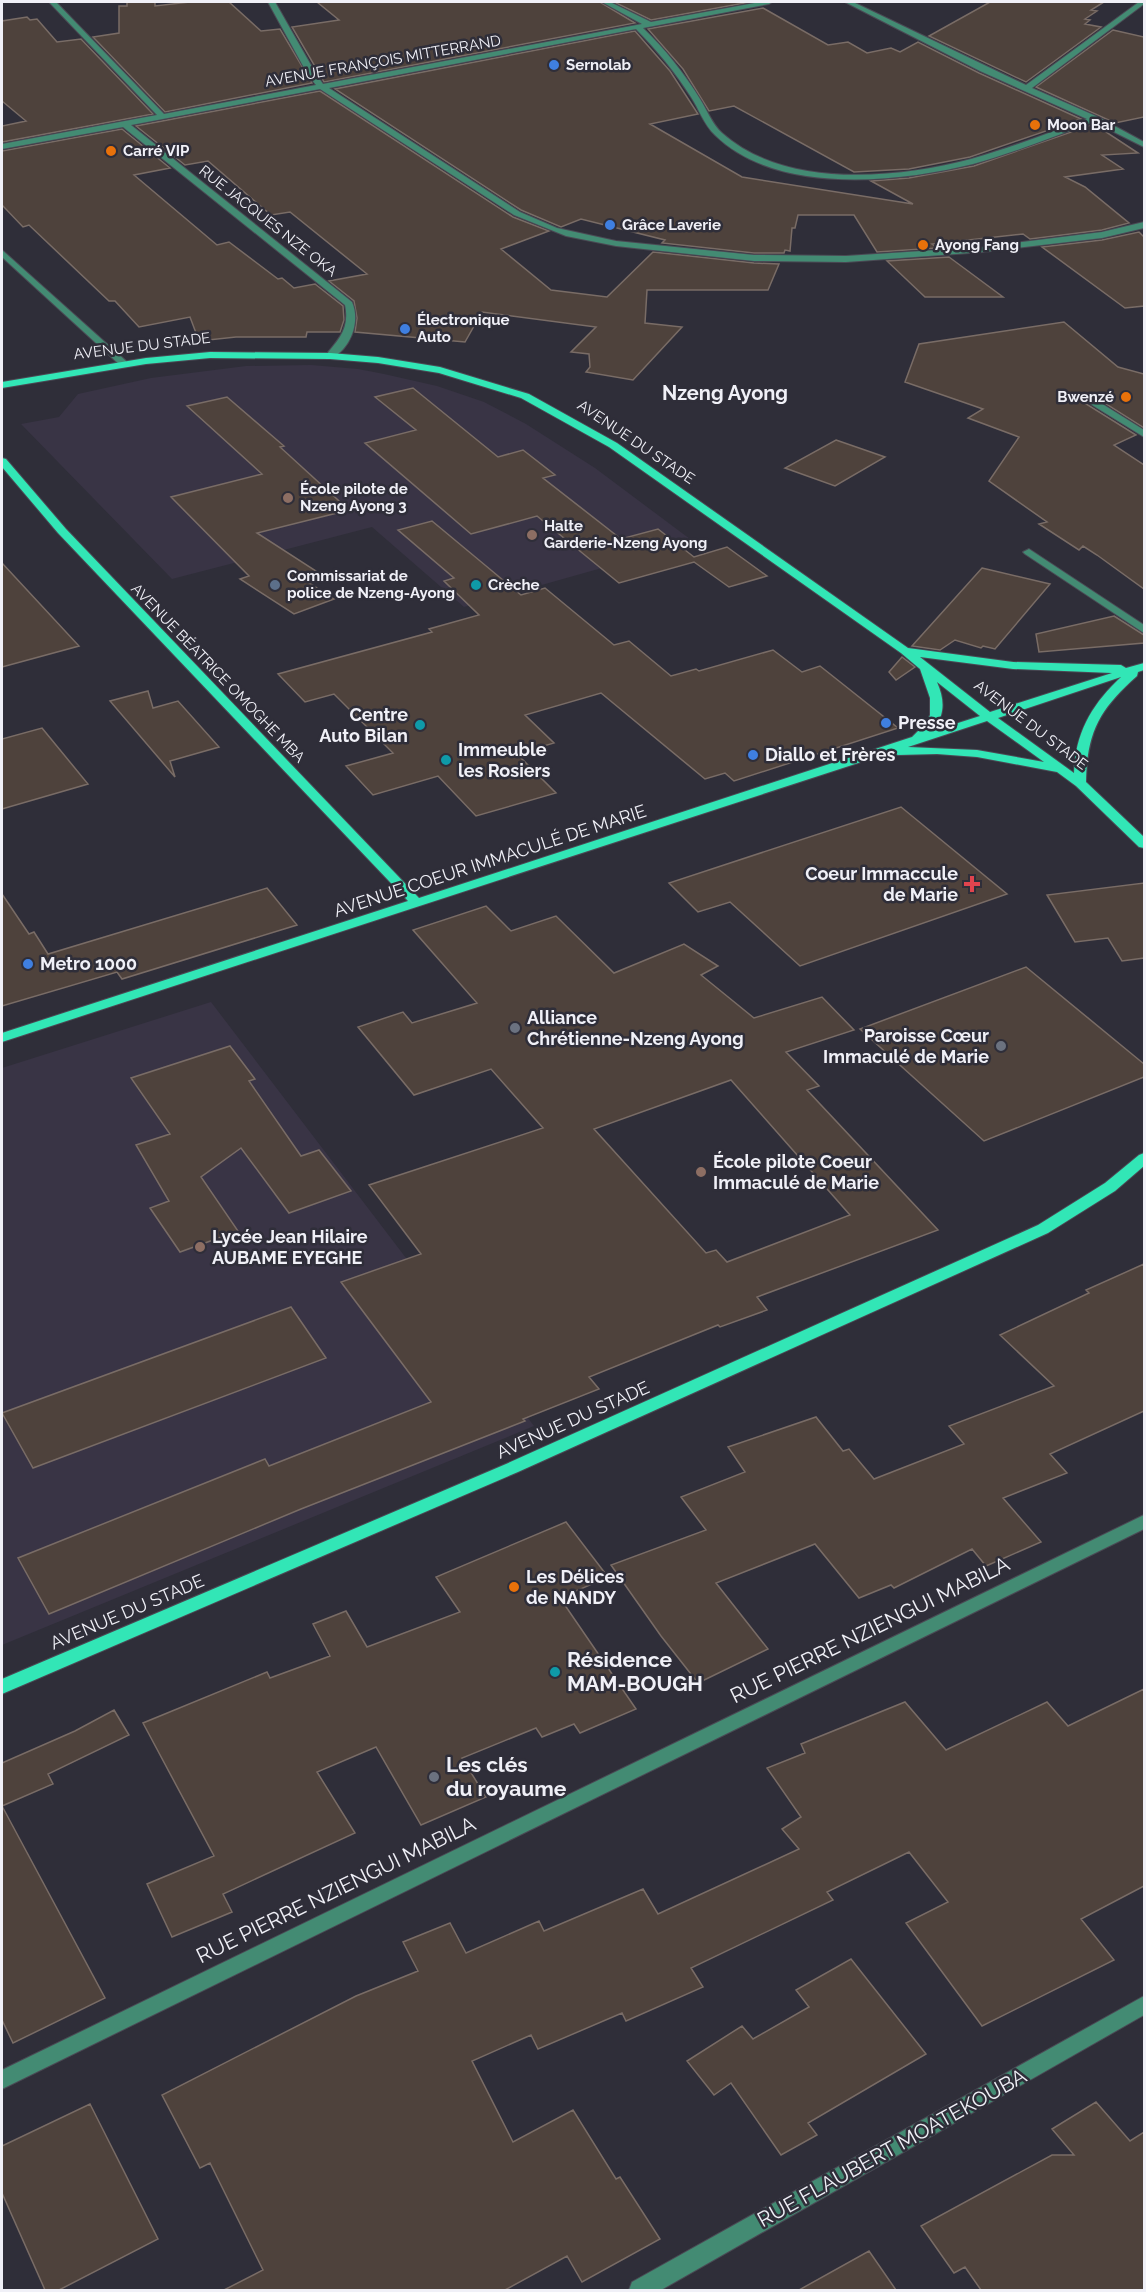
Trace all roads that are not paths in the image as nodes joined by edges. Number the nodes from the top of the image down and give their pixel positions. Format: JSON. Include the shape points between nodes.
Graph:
{"nodes":[{"id":1,"x":52,"y":2,"type":"edge"},
{"id":2,"x":271,"y":2,"type":"edge"},
{"id":3,"x":605,"y":2,"type":"edge"},
{"id":4,"x":769,"y":2,"type":"edge"},
{"id":5,"x":848,"y":2,"type":"edge"},
{"id":6,"x":1143,"y":2,"type":"edge"},
{"id":7,"x":651,"y":26,"type":"junction"},
{"id":8,"x":639,"y":28,"type":"junction"},
{"id":9,"x":321,"y":86,"type":"junction"},
{"id":10,"x":1027,"y":88,"type":"junction"},
{"id":11,"x":162,"y":116,"type":"junction"},
{"id":12,"x":1095,"y":119,"type":"junction"},
{"id":13,"x":123,"y":123,"type":"junction"},
{"id":14,"x":1144,"y":145,"type":"edge"},
{"id":15,"x":2,"y":147,"type":"edge"},
{"id":16,"x":1144,"y":225,"type":"edge"},
{"id":17,"x":2,"y":253,"type":"edge"},
{"id":18,"x":330,"y":356,"type":"junction"},
{"id":19,"x":123,"y":363,"type":"junction"},
{"id":20,"x":2,"y":373,"type":"edge"},
{"id":21,"x":33,"y":379,"type":"junction"},
{"id":22,"x":3,"y":385,"type":"edge"},
{"id":23,"x":1088,"y":398,"type":"dead end"},
{"id":24,"x":1144,"y":434,"type":"edge"},
{"id":25,"x":2,"y":461,"type":"edge"},
{"id":26,"x":1029,"y":552,"type":"dead end"},
{"id":27,"x":1144,"y":630,"type":"edge"},
{"id":28,"x":905,"y":651,"type":"junction"},
{"id":29,"x":923,"y":666,"type":"junction"},
{"id":30,"x":1142,"y":668,"type":"edge"},
{"id":31,"x":989,"y":717,"type":"junction"},
{"id":32,"x":913,"y":741,"type":"junction"},
{"id":33,"x":877,"y":753,"type":"junction"},
{"id":34,"x":1063,"y":771,"type":"junction"},
{"id":35,"x":1080,"y":783,"type":"junction"},
{"id":36,"x":1144,"y":844,"type":"edge"},
{"id":37,"x":416,"y":902,"type":"junction"},
{"id":38,"x":2,"y":1038,"type":"edge"},
{"id":39,"x":1144,"y":1158,"type":"edge"},
{"id":40,"x":1144,"y":1522,"type":"edge"},
{"id":41,"x":2,"y":1687,"type":"edge"},
{"id":42,"x":1144,"y":2005,"type":"edge"},
{"id":43,"x":2,"y":2080,"type":"edge"},
{"id":44,"x":640,"y":2290,"type":"edge"}],
"edges":[{"from":1,"to":11,"type":"street"},
{"from":2,"to":9,"type":"street"},
{"from":3,"to":7,"type":"street"},
{"from":4,"to":7,"type":"street","name":"AVENUE FRANÇOIS MITTERRAND"},
{"from":5,"to":10,"type":"street"},
{"from":6,"to":10,"type":"street"},
{"from":7,"to":8,"type":"street","name":"AVENUE FRANÇOIS MITTERRAND"},
{"from":8,"to":9,"type":"street","name":"AVENUE FRANÇOIS MITTERRAND"},
{"from":8,"to":12,"type":"street","via":[[669,59],[717,134],[745,155],[793,171],[859,177],[952,166]]},
{"from":9,"to":11,"type":"street","name":"AVENUE FRANÇOIS MITTERRAND"},
{"from":9,"to":16,"type":"street","via":[[522,216],[556,231],[621,244],[754,258],[906,257],[1074,238]]},
{"from":10,"to":12,"type":"street"},
{"from":11,"to":13,"type":"street","name":"AVENUE FRANÇOIS MITTERRAND"},
{"from":12,"to":14,"type":"street"},
{"from":13,"to":15,"type":"street","name":"AVENUE FRANÇOIS MITTERRAND"},
{"from":13,"to":18,"type":"street","name":"RUE JACQUES NZE OKA","via":[[349,304],[351,328]]},
{"from":17,"to":19,"type":"street"},
{"from":18,"to":19,"type":"main road","name":"AVENUE DU STADE","via":[[210,355]]},
{"from":18,"to":28,"type":"main road","name":"AVENUE DU STADE","via":[[449,373],[503,387],[554,410],[613,445]]},
{"from":19,"to":21,"type":"main road","name":"AVENUE DU STADE"},
{"from":20,"to":21,"type":"main road"},
{"from":21,"to":22,"type":"main road","name":"AVENUE DU STADE"},
{"from":23,"to":24,"type":"street"},
{"from":25,"to":37,"type":"main road","name":"AVENUE BÉATRICE OMOGHE MBA","via":[[62,531]]},
{"from":26,"to":27,"type":"street"},
{"from":28,"to":29,"type":"main road","name":"AVENUE DU STADE"},
{"from":28,"to":30,"type":"main road","via":[[1020,667]]},
{"from":29,"to":31,"type":"main road","name":"AVENUE DU STADE"},
{"from":29,"to":32,"type":"main road","via":[[939,708],[936,720]]},
{"from":30,"to":31,"type":"main road","name":"AVENUE COEUR IMMACULÉ DE MARIE"},
{"from":30,"to":35,"type":"main road","via":[[1105,698],[1095,713],[1079,758]]},
{"from":31,"to":32,"type":"main road","name":"AVENUE COEUR IMMACULÉ DE MARIE"},
{"from":31,"to":34,"type":"main road","name":"AVENUE DU STADE"},
{"from":32,"to":33,"type":"main road","name":"AVENUE COEUR IMMACULÉ DE MARIE"},
{"from":33,"to":34,"type":"main road","via":[[964,754],[1019,760]]},
{"from":33,"to":37,"type":"main road","name":"AVENUE COEUR IMMACULÉ DE MARIE"},
{"from":34,"to":35,"type":"main road","name":"AVENUE DU STADE"},
{"from":35,"to":36,"type":"main road","name":"AVENUE DU STADE"},
{"from":37,"to":38,"type":"main road","name":"AVENUE COEUR IMMACULÉ DE MARIE"},
{"from":39,"to":41,"type":"main road","name":"AVENUE DU STADE","via":[[1110,1187],[1043,1229],[512,1468]]},
{"from":40,"to":43,"type":"street","name":"RUE PIERRE NZIENGUI MABILA"},
{"from":42,"to":44,"type":"street","name":"RUE FLAUBERT MOATEKOUBA"}]}
